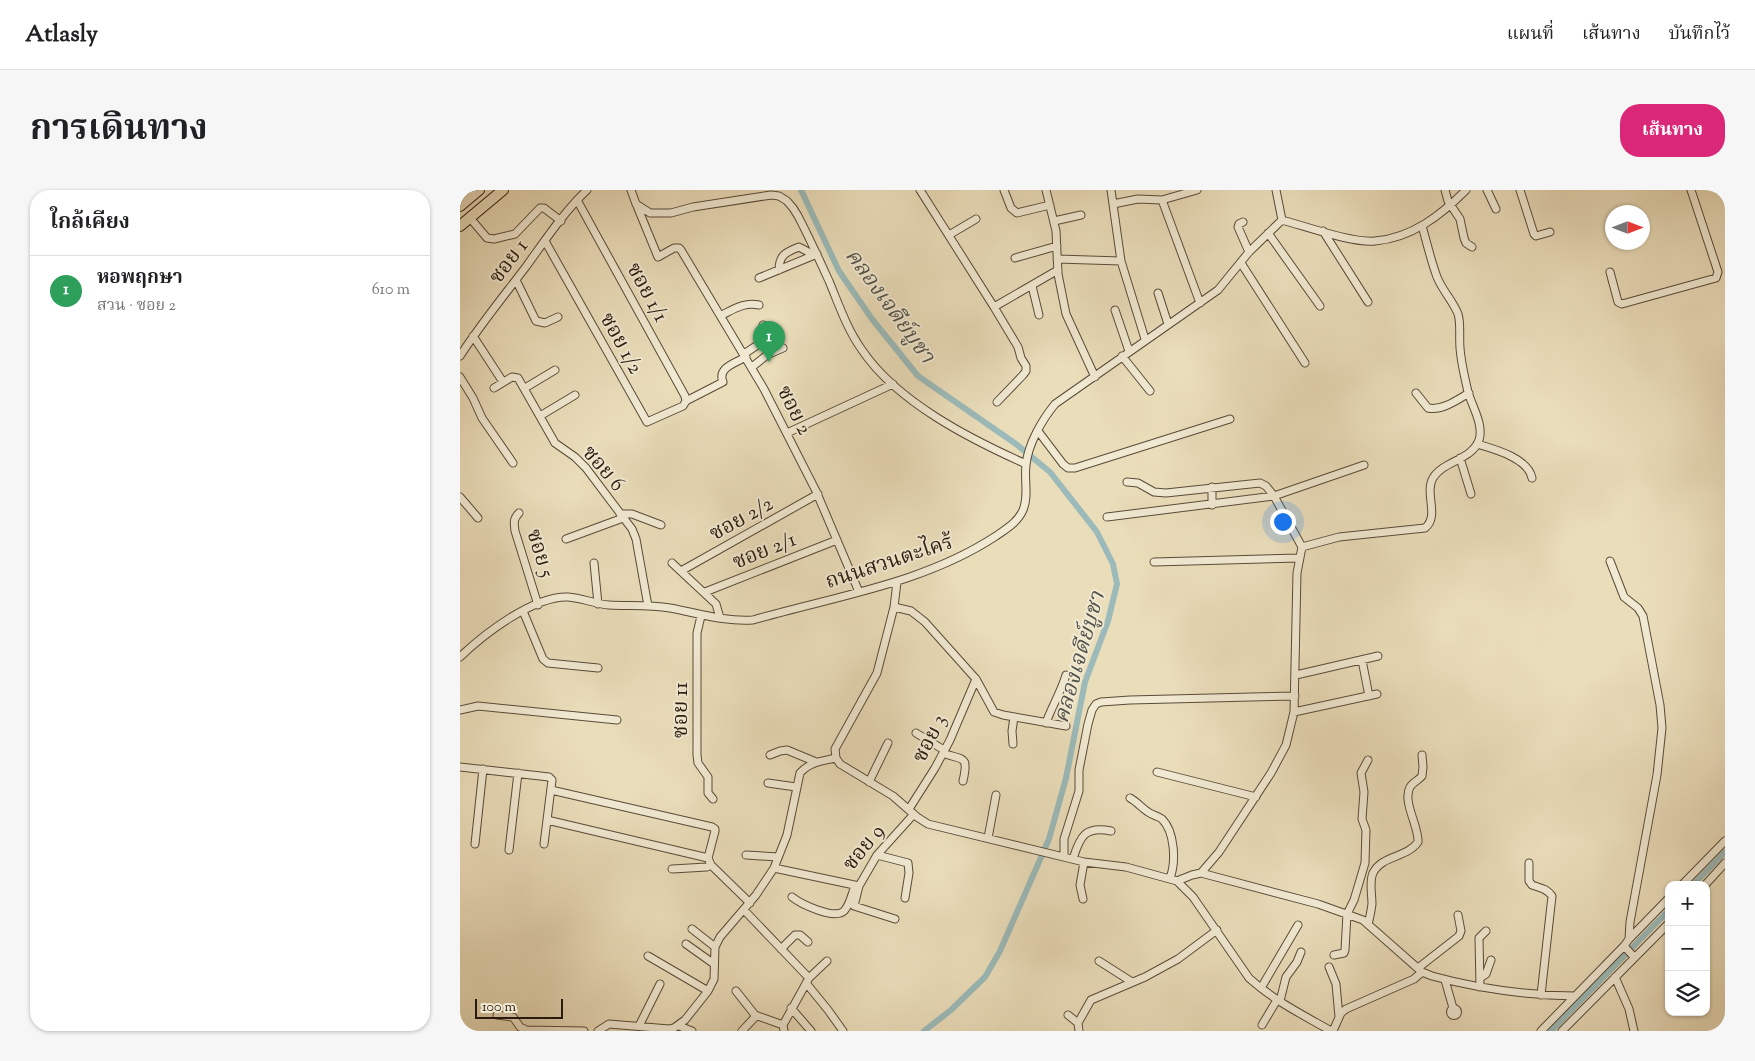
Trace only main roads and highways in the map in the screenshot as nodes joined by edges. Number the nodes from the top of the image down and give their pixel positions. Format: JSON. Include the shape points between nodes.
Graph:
{"nodes":[{"id":1,"x":479,"y":190,"type":"edge"},
{"id":2,"x":503,"y":190,"type":"edge"},
{"id":3,"x":460,"y":206,"type":"edge"},
{"id":4,"x":460,"y":226,"type":"edge"}],
"edges":[{"from":1,"to":3,"type":"highway"},
{"from":2,"to":4,"type":"highway"}]}
